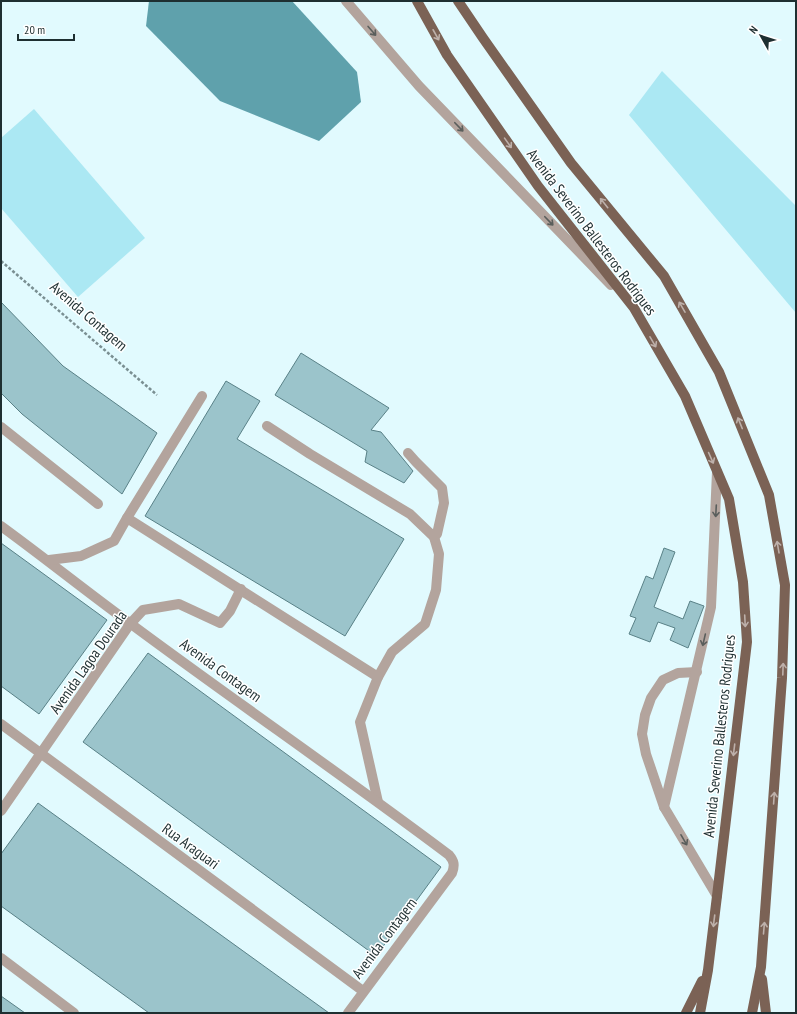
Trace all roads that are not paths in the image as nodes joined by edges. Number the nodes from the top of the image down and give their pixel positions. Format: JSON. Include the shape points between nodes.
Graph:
{"nodes":[{"id":1,"x":346,"y":1,"type":"edge"},
{"id":2,"x":417,"y":1,"type":"edge"},
{"id":3,"x":458,"y":1,"type":"edge"},
{"id":4,"x":634,"y":308,"type":"junction"},
{"id":5,"x":202,"y":396,"type":"dead end"},
{"id":6,"x":267,"y":426,"type":"dead end"},
{"id":7,"x":1,"y":427,"type":"edge"},
{"id":8,"x":408,"y":453,"type":"dead end"},
{"id":9,"x":718,"y":472,"type":"junction"},
{"id":10,"x":98,"y":504,"type":"dead end"},
{"id":11,"x":127,"y":518,"type":"junction"},
{"id":12,"x":1,"y":526,"type":"edge"},
{"id":13,"x":434,"y":537,"type":"junction"},
{"id":14,"x":49,"y":560,"type":"junction"},
{"id":15,"x":241,"y":589,"type":"junction"},
{"id":16,"x":130,"y":624,"type":"junction"},
{"id":17,"x":697,"y":672,"type":"junction"},
{"id":18,"x":378,"y":677,"type":"junction"},
{"id":19,"x":1,"y":724,"type":"edge"},
{"id":20,"x":41,"y":754,"type":"junction"},
{"id":21,"x":378,"y":802,"type":"junction"},
{"id":22,"x":664,"y":807,"type":"junction"},
{"id":23,"x":1,"y":811,"type":"edge"},
{"id":24,"x":717,"y":896,"type":"junction"},
{"id":25,"x":1,"y":958,"type":"edge"},
{"id":26,"x":761,"y":967,"type":"junction"},
{"id":27,"x":708,"y":970,"type":"junction"},
{"id":28,"x":363,"y":992,"type":"junction"},
{"id":29,"x":74,"y":1013,"type":"edge"},
{"id":30,"x":348,"y":1013,"type":"edge"},
{"id":31,"x":686,"y":1013,"type":"edge"},
{"id":32,"x":700,"y":1013,"type":"edge"},
{"id":33,"x":752,"y":1013,"type":"edge"},
{"id":34,"x":766,"y":1013,"type":"edge"}],
"edges":[{"from":1,"to":4,"type":"lane","one_way":true,"via":[[419,86]]},
{"from":2,"to":4,"type":"main road","name":"Avenida Severino Ballesteros Rodrigues","one_way":true,"via":[[447,55],[538,186]]},
{"from":26,"to":3,"type":"main road","name":"Avenida Severino Ballesteros Rodrigues","one_way":true,"via":[[782,678],[785,585],[769,495],[719,372],[664,276],[571,163]]},
{"from":4,"to":9,"type":"main road","name":"Avenida Severino Ballesteros Rodrigues","one_way":true,"via":[[684,396]]},
{"from":5,"to":11,"type":"lane"},
{"from":6,"to":13,"type":"lane","via":[[410,514]]},
{"from":7,"to":10,"type":"lane"},
{"from":8,"to":13,"type":"lane","via":[[442,488],[444,503]]},
{"from":9,"to":17,"type":"lane","one_way":true,"via":[[711,607]]},
{"from":9,"to":24,"type":"main road","name":"Avenida Severino Ballesteros Rodrigues","one_way":true,"via":[[729,499],[744,582],[746,642]]},
{"from":11,"to":14,"type":"lane","via":[[114,541],[81,556]]},
{"from":11,"to":15,"type":"lane"},
{"from":12,"to":14,"type":"lane","name":"Avenida Contagem"},
{"from":13,"to":18,"type":"lane","via":[[439,554],[436,590],[425,624],[392,652]]},
{"from":14,"to":16,"type":"lane","name":"Avenida Contagem"},
{"from":15,"to":16,"type":"lane","name":"Avenida Lagoa Dourada","via":[[220,623],[179,604],[143,610]]},
{"from":15,"to":18,"type":"lane"},
{"from":16,"to":20,"type":"lane","name":"Avenida Lagoa Dourada"},
{"from":16,"to":21,"type":"lane","name":"Avenida Contagem"},
{"from":17,"to":22,"type":"lane"},
{"from":17,"to":22,"type":"lane","via":[[678,673],[663,680],[651,698],[645,715],[642,734],[646,754]]},
{"from":18,"to":21,"type":"lane","via":[[360,722]]},
{"from":19,"to":20,"type":"lane","name":"Rua Araguari"},
{"from":20,"to":23,"type":"lane","name":"Avenida Lagoa Dourada"},
{"from":20,"to":28,"type":"lane","name":"Rua Araguari"},
{"from":21,"to":28,"type":"lane","name":"Avenida Contagem","via":[[449,855],[454,860],[454,867]]},
{"from":22,"to":24,"type":"lane","one_way":true},
{"from":24,"to":27,"type":"main road","name":"Avenida Severino Ballesteros Rodrigues","one_way":true},
{"from":25,"to":29,"type":"lane"},
{"from":26,"to":33,"type":"main road","name":"Avenida Severino Ballesteros Rodrigues"},
{"from":26,"to":34,"type":"main road"},
{"from":27,"to":31,"type":"main road"},
{"from":27,"to":32,"type":"main road","name":"Avenida Severino Ballesteros Rodrigues"},
{"from":28,"to":30,"type":"lane","name":"Avenida Contagem"}]}
